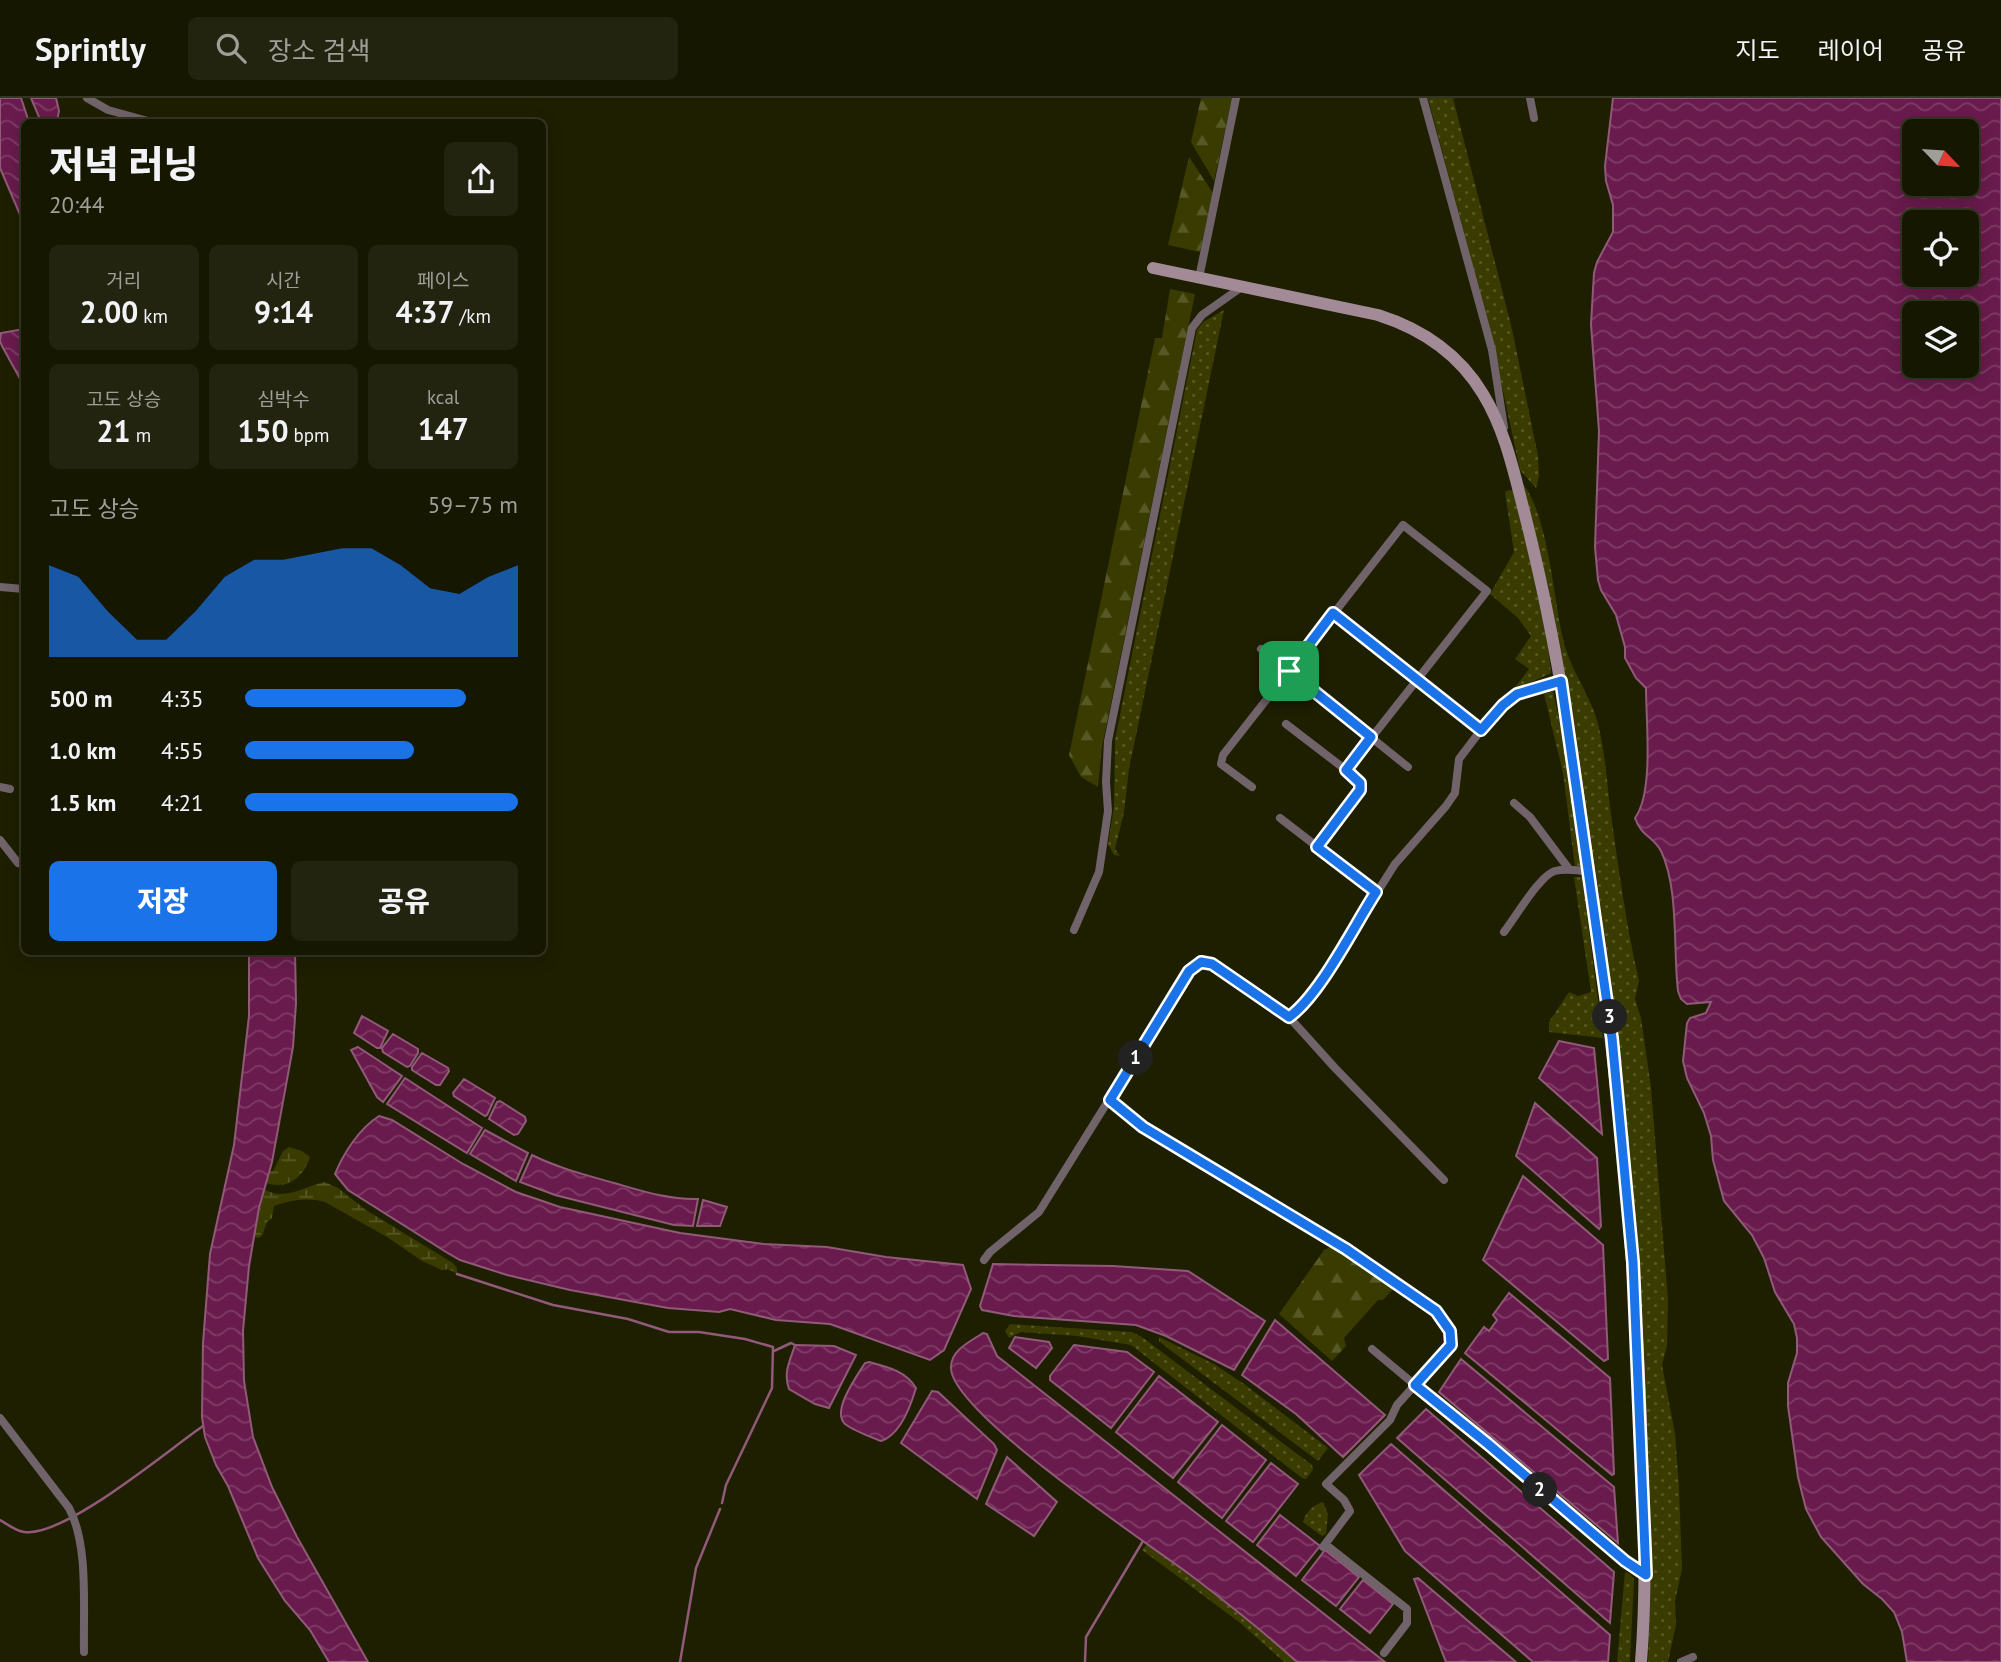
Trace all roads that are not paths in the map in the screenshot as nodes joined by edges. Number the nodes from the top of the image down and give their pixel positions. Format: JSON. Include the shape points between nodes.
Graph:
{"nodes":[{"id":1,"x":87,"y":98,"type":"edge"},
{"id":2,"x":1236,"y":98,"type":"edge"},
{"id":3,"x":1423,"y":98,"type":"edge"},
{"id":4,"x":1530,"y":98,"type":"edge"},
{"id":5,"x":1535,"y":118,"type":"dead end"},
{"id":6,"x":141,"y":119,"type":"edge"},
{"id":7,"x":1153,"y":268,"type":"dead end"},
{"id":8,"x":1199,"y":278,"type":"junction"},
{"id":9,"x":1243,"y":286,"type":"junction"},
{"id":10,"x":1506,"y":440,"type":"junction"},
{"id":11,"x":0,"y":587,"type":"edge"},
{"id":12,"x":21,"y":589,"type":"edge"},
{"id":13,"x":1333,"y":613,"type":"junction"},
{"id":14,"x":1261,"y":649,"type":"dead end"},
{"id":15,"x":1289,"y":671,"type":"junction"},
{"id":16,"x":1416,"y":680,"type":"junction"},
{"id":17,"x":1561,"y":681,"type":"junction"},
{"id":18,"x":1286,"y":724,"type":"dead end"},
{"id":19,"x":1481,"y":730,"type":"junction"},
{"id":20,"x":1371,"y":737,"type":"junction"},
{"id":21,"x":1408,"y":767,"type":"dead end"},
{"id":22,"x":1346,"y":770,"type":"junction"},
{"id":23,"x":0,"y":786,"type":"edge"},
{"id":24,"x":1252,"y":787,"type":"dead end"},
{"id":25,"x":10,"y":789,"type":"dead end"},
{"id":26,"x":1514,"y":803,"type":"dead end"},
{"id":27,"x":1280,"y":818,"type":"dead end"},
{"id":28,"x":0,"y":840,"type":"edge"},
{"id":29,"x":1317,"y":847,"type":"junction"},
{"id":30,"x":18,"y":863,"type":"dead end"},
{"id":31,"x":1569,"y":869,"type":"junction"},
{"id":32,"x":1589,"y":872,"type":"junction"},
{"id":33,"x":1376,"y":892,"type":"junction"},
{"id":34,"x":1074,"y":930,"type":"dead end"},
{"id":35,"x":1504,"y":932,"type":"dead end"},
{"id":36,"x":1289,"y":1017,"type":"junction"},
{"id":37,"x":1110,"y":1100,"type":"junction"},
{"id":38,"x":1444,"y":1180,"type":"dead end"},
{"id":39,"x":984,"y":1260,"type":"dead end"},
{"id":40,"x":1372,"y":1349,"type":"dead end"},
{"id":41,"x":1415,"y":1385,"type":"junction"},
{"id":42,"x":0,"y":1418,"type":"edge"},
{"id":43,"x":1646,"y":1575,"type":"junction"},
{"id":44,"x":85,"y":1652,"type":"dead end"},
{"id":45,"x":1384,"y":1653,"type":"dead end"},
{"id":46,"x":1693,"y":1657,"type":"dead end"},
{"id":47,"x":1640,"y":1662,"type":"edge"},
{"id":48,"x":1681,"y":1662,"type":"edge"}],
"edges":[{"from":1,"to":6,"type":"street","via":[[108,110]]},
{"from":2,"to":8,"type":"street"},
{"from":3,"to":10,"type":"street","via":[[1492,350]]},
{"from":4,"to":5,"type":"street"},
{"from":7,"to":8,"type":"street"},
{"from":8,"to":9,"type":"street"},
{"from":9,"to":10,"type":"street","via":[[1378,315],[1413,328],[1469,374]]},
{"from":9,"to":34,"type":"street","via":[[1219,301],[1192,328],[1108,741],[1108,811],[1099,872]]},
{"from":10,"to":17,"type":"street"},
{"from":11,"to":12,"type":"street"},
{"from":13,"to":15,"type":"street"},
{"from":13,"to":16,"type":"street"},
{"from":13,"to":16,"type":"street","via":[[1403,525],[1487,591]]},
{"from":14,"to":15,"type":"street"},
{"from":15,"to":20,"type":"street"},
{"from":15,"to":24,"type":"street","via":[[1223,755],[1221,764]]},
{"from":16,"to":19,"type":"street"},
{"from":16,"to":20,"type":"street"},
{"from":17,"to":19,"type":"street","via":[[1517,694]]},
{"from":17,"to":32,"type":"street"},
{"from":18,"to":22,"type":"street"},
{"from":19,"to":33,"type":"street","via":[[1459,759],[1455,793]]},
{"from":20,"to":21,"type":"street"},
{"from":20,"to":22,"type":"street"},
{"from":22,"to":29,"type":"street","via":[[1361,786]]},
{"from":23,"to":25,"type":"street"},
{"from":26,"to":31,"type":"street"},
{"from":27,"to":29,"type":"street"},
{"from":28,"to":30,"type":"street"},
{"from":29,"to":33,"type":"street"},
{"from":31,"to":32,"type":"street"},
{"from":31,"to":35,"type":"street","via":[[1552,871]]},
{"from":32,"to":43,"type":"street","via":[[1612,1038],[1633,1262]]},
{"from":33,"to":36,"type":"street","via":[[1314,992]]},
{"from":36,"to":37,"type":"street","via":[[1212,964],[1201,962],[1189,971]]},
{"from":36,"to":38,"type":"street"},
{"from":37,"to":39,"type":"street","via":[[1039,1212]]},
{"from":37,"to":41,"type":"street","via":[[1143,1127],[1346,1249],[1436,1311],[1450,1331],[1451,1345]]},
{"from":40,"to":41,"type":"street"},
{"from":41,"to":43,"type":"street"},
{"from":41,"to":45,"type":"street","via":[[1390,1420],[1325,1484],[1350,1511],[1324,1546],[1407,1609],[1407,1623]]},
{"from":42,"to":44,"type":"street","via":[[77,1522]]},
{"from":43,"to":47,"type":"street"},
{"from":46,"to":48,"type":"street"}]}
